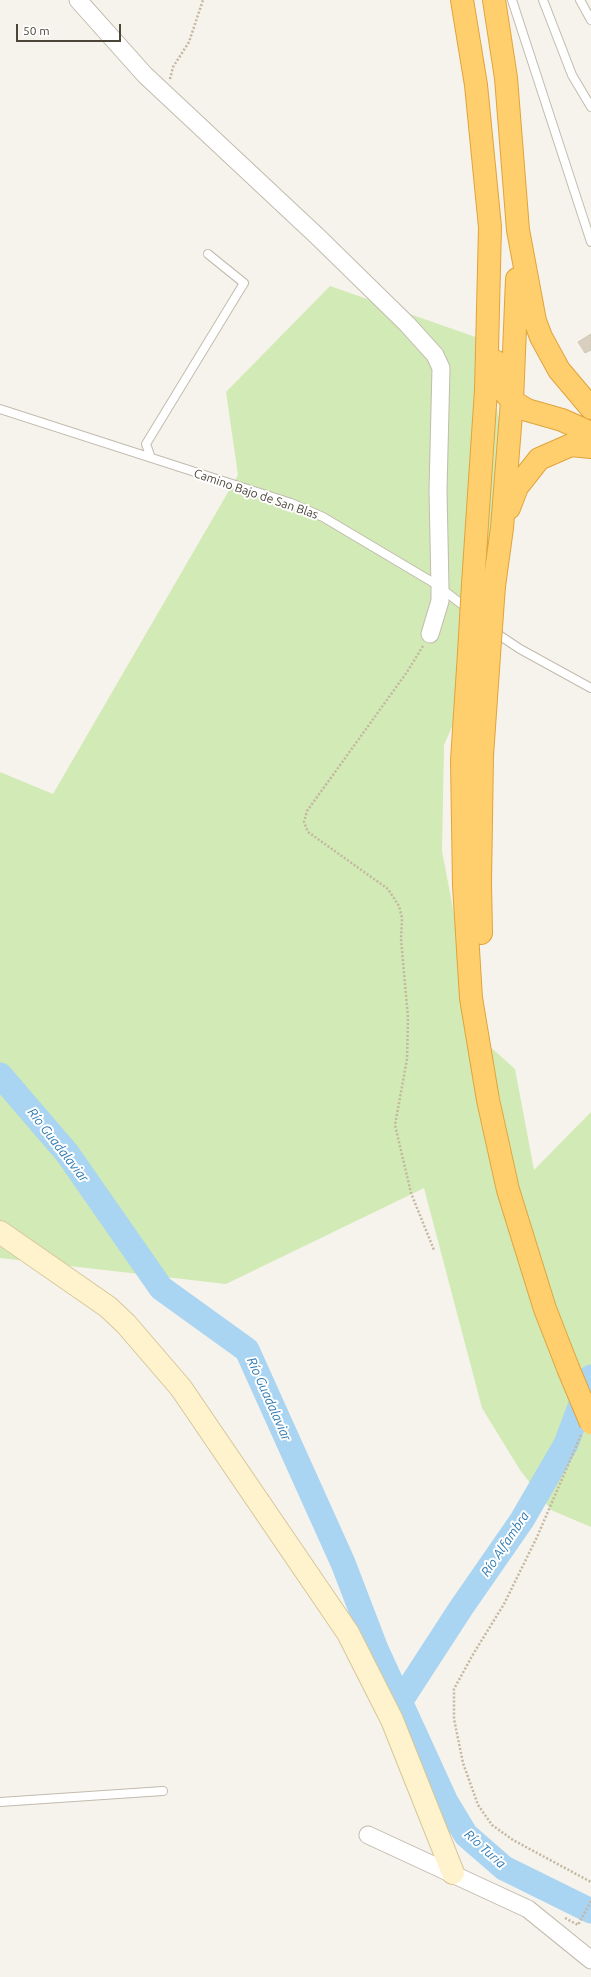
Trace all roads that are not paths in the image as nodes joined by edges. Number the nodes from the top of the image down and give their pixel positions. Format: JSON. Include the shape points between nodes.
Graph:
{"nodes":[{"id":1,"x":78,"y":0,"type":"edge"},
{"id":2,"x":462,"y":0,"type":"edge"},
{"id":3,"x":494,"y":0,"type":"edge"},
{"id":4,"x":512,"y":0,"type":"edge"},
{"id":5,"x":543,"y":0,"type":"edge"},
{"id":6,"x":580,"y":0,"type":"edge"},
{"id":7,"x":591,"y":20,"type":"edge"},
{"id":8,"x":476,"y":85,"type":"junction"},
{"id":9,"x":591,"y":107,"type":"edge"},
{"id":10,"x":518,"y":230,"type":"junction"},
{"id":11,"x":591,"y":242,"type":"edge"},
{"id":12,"x":208,"y":254,"type":"dead end"},
{"id":13,"x":512,"y":401,"type":"junction"},
{"id":14,"x":591,"y":408,"type":"edge"},
{"id":15,"x":0,"y":410,"type":"edge"},
{"id":16,"x":591,"y":432,"type":"edge"},
{"id":17,"x":591,"y":447,"type":"edge"},
{"id":18,"x":151,"y":458,"type":"junction"},
{"id":19,"x":502,"y":528,"type":"junction"},
{"id":20,"x":440,"y":588,"type":"junction"},
{"id":21,"x":430,"y":634,"type":"road end"},
{"id":22,"x":479,"y":654,"type":"junction"},
{"id":23,"x":591,"y":688,"type":"edge"},
{"id":24,"x":0,"y":1232,"type":"edge"},
{"id":25,"x":587,"y":1427,"type":"edge"},
{"id":26,"x":163,"y":1791,"type":"dead end"},
{"id":27,"x":0,"y":1802,"type":"edge"},
{"id":28,"x":368,"y":1835,"type":"dead end"},
{"id":29,"x":453,"y":1874,"type":"junction"},
{"id":30,"x":591,"y":1960,"type":"edge"}],
"edges":[{"from":1,"to":20,"type":"street","via":[[145,75],[323,241],[407,324],[435,356],[440,368]]},
{"from":2,"to":8,"type":"highway"},
{"from":3,"to":10,"type":"highway","via":[[506,78]]},
{"from":4,"to":11,"type":"lane"},
{"from":5,"to":9,"type":"lane","via":[[572,75]]},
{"from":6,"to":7,"type":"lane"},
{"from":8,"to":13,"type":"highway","via":[[497,229],[495,362],[498,384]]},
{"from":8,"to":22,"type":"highway","bridge":true,"via":[[490,227],[486,390],[473,584]]},
{"from":10,"to":13,"type":"highway"},
{"from":10,"to":14,"type":"highway","via":[[530,297],[541,337],[558,370]]},
{"from":12,"to":18,"type":"lane","via":[[244,283],[146,444]]},
{"from":13,"to":16,"type":"highway","via":[[527,410]]},
{"from":13,"to":19,"type":"highway"},
{"from":15,"to":18,"type":"lane","name":"Camino Bajo de San Blas"},
{"from":17,"to":19,"type":"highway","via":[[571,445],[539,459],[517,487]]},
{"from":18,"to":20,"type":"lane","name":"Camino Bajo de San Blas","via":[[291,503],[323,517]]},
{"from":19,"to":22,"type":"highway","bridge":true,"via":[[494,586]]},
{"from":20,"to":21,"type":"street","via":[[440,601]]},
{"from":20,"to":23,"type":"lane","name":"Camino Bajo de San Blas","via":[[520,649]]},
{"from":22,"to":25,"type":"highway","bridge":true,"via":[[462,760],[464,885],[471,998],[488,1100],[508,1190],[545,1309]]},
{"from":24,"to":29,"type":"street","via":[[108,1307],[181,1388],[348,1633],[392,1720]]},
{"from":26,"to":27,"type":"lane"},
{"from":28,"to":29,"type":"street"},
{"from":29,"to":30,"type":"street","via":[[528,1909]]}]}
